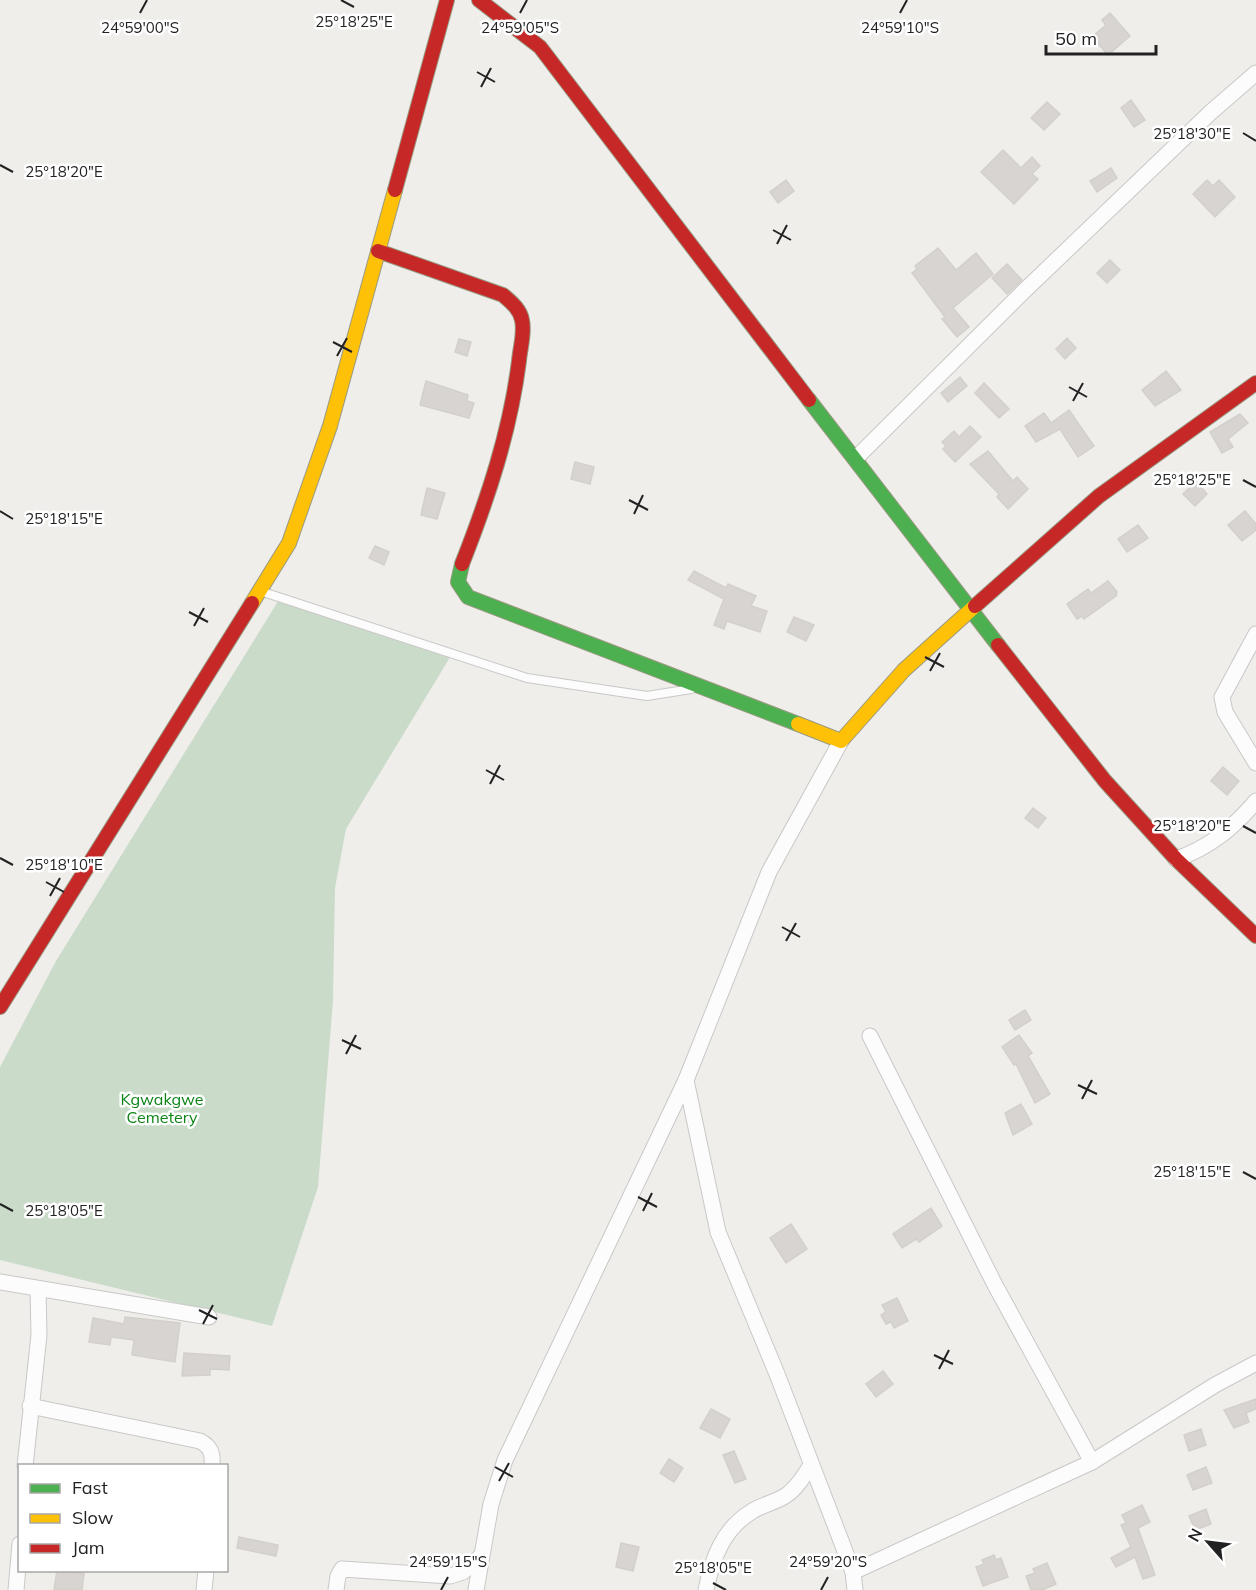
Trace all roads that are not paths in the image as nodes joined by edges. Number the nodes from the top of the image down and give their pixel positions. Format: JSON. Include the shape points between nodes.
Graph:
{"nodes":[{"id":1,"x":447,"y":0,"type":"edge"},
{"id":2,"x":479,"y":0,"type":"edge"},
{"id":3,"x":1256,"y":73,"type":"edge"},
{"id":4,"x":378,"y":251,"type":"junction"},
{"id":5,"x":1256,"y":383,"type":"edge"},
{"id":6,"x":856,"y":458,"type":"junction"},
{"id":7,"x":259,"y":591,"type":"junction"},
{"id":8,"x":970,"y":610,"type":"junction"},
{"id":9,"x":1256,"y":634,"type":"edge"},
{"id":10,"x":704,"y":687,"type":"junction"},
{"id":11,"x":841,"y":741,"type":"junction"},
{"id":12,"x":1256,"y":763,"type":"edge"},
{"id":13,"x":1256,"y":801,"type":"edge"},
{"id":14,"x":1176,"y":859,"type":"junction"},
{"id":15,"x":1256,"y":936,"type":"edge"},
{"id":16,"x":0,"y":1007,"type":"edge"},
{"id":17,"x":870,"y":1036,"type":"dead end"},
{"id":18,"x":686,"y":1080,"type":"junction"},
{"id":19,"x":0,"y":1282,"type":"edge"},
{"id":20,"x":38,"y":1290,"type":"junction"},
{"id":21,"x":209,"y":1317,"type":"dead end"},
{"id":22,"x":1256,"y":1363,"type":"edge"},
{"id":23,"x":30,"y":1406,"type":"junction"},
{"id":24,"x":1092,"y":1462,"type":"junction"},
{"id":25,"x":26,"y":1464,"type":"edge"},
{"id":26,"x":212,"y":1464,"type":"edge"},
{"id":27,"x":811,"y":1465,"type":"junction"},
{"id":28,"x":481,"y":1556,"type":"junction"},
{"id":29,"x":18,"y":1567,"type":"edge"},
{"id":30,"x":206,"y":1572,"type":"edge"},
{"id":31,"x":853,"y":1572,"type":"junction"},
{"id":32,"x":16,"y":1590,"type":"edge"},
{"id":33,"x":204,"y":1590,"type":"edge"},
{"id":34,"x":336,"y":1590,"type":"edge"},
{"id":35,"x":476,"y":1590,"type":"edge"},
{"id":36,"x":706,"y":1590,"type":"edge"},
{"id":37,"x":855,"y":1590,"type":"edge"}],
"edges":[{"from":1,"to":4,"type":"street"},
{"from":2,"to":6,"type":"street","via":[[540,47]]},
{"from":3,"to":6,"type":"street","via":[[1023,292]]},
{"from":4,"to":7,"type":"street","via":[[330,426],[289,543]]},
{"from":4,"to":10,"type":"street","via":[[503,295],[513,302],[522,319],[518,370],[506,435],[493,486],[460,569],[459,589],[468,597]]},
{"from":5,"to":8,"type":"street","via":[[1099,496]]},
{"from":6,"to":8,"type":"street"},
{"from":7,"to":10,"type":"lane","via":[[527,678],[647,696]]},
{"from":7,"to":16,"type":"street"},
{"from":8,"to":11,"type":"street","via":[[904,670]]},
{"from":8,"to":14,"type":"street","via":[[1105,781]]},
{"from":9,"to":12,"type":"street","via":[[1222,697],[1225,712]]},
{"from":10,"to":11,"type":"street"},
{"from":11,"to":18,"type":"street","via":[[769,872]]},
{"from":13,"to":14,"type":"street","via":[[1216,841]]},
{"from":14,"to":15,"type":"street"},
{"from":17,"to":24,"type":"street","via":[[994,1284]]},
{"from":18,"to":27,"type":"street","via":[[718,1232]]},
{"from":18,"to":28,"type":"street","via":[[504,1460]]},
{"from":19,"to":20,"type":"street"},
{"from":20,"to":21,"type":"street"},
{"from":20,"to":23,"type":"street","via":[[39,1335]]},
{"from":22,"to":24,"type":"street"},
{"from":23,"to":25,"type":"street"},
{"from":23,"to":26,"type":"street","via":[[200,1441],[209,1446]]},
{"from":24,"to":31,"type":"street"},
{"from":27,"to":31,"type":"street"},
{"from":27,"to":36,"type":"street","via":[[785,1496],[752,1511],[736,1524],[716,1554]]},
{"from":28,"to":34,"type":"street","via":[[463,1572],[450,1576],[342,1569]]},
{"from":28,"to":35,"type":"street"},
{"from":29,"to":32,"type":"street"},
{"from":30,"to":33,"type":"street"},
{"from":31,"to":37,"type":"street"}]}
